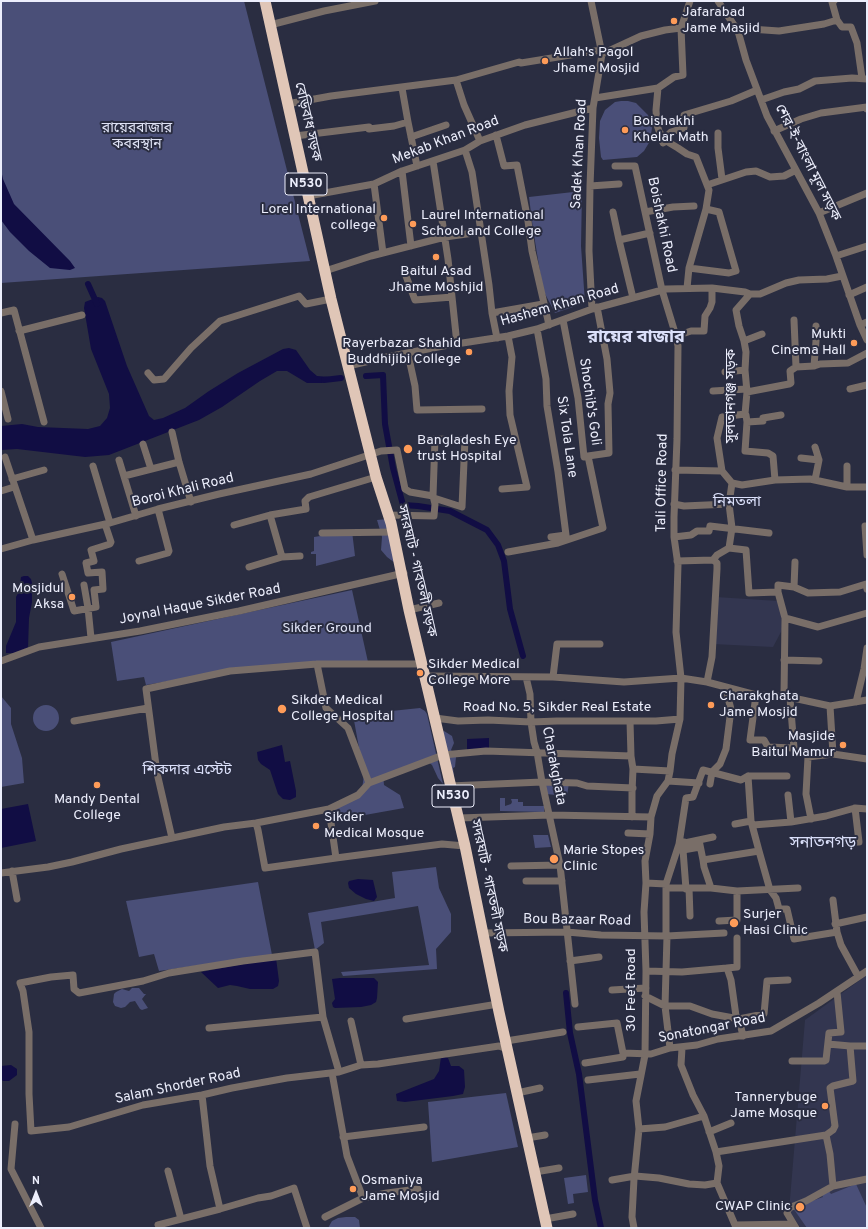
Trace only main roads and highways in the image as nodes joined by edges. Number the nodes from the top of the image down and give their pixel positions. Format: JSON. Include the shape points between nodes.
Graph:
{"nodes":[{"id":1,"x":264,"y":1,"type":"edge"},
{"id":2,"x":348,"y":366,"type":"joint"},
{"id":3,"x":546,"y":1224,"type":"edge"}],
"edges":[{"from":1,"to":2,"type":"highway","name":"বেড়িবাধ সড়ক","number":"N530"},
{"from":2,"to":3,"type":"highway","name":"সদরঘাট - গাবতলী সড়ক","number":"N530","via":[[376,453],[376,477],[403,573],[409,610],[465,846]]}]}
